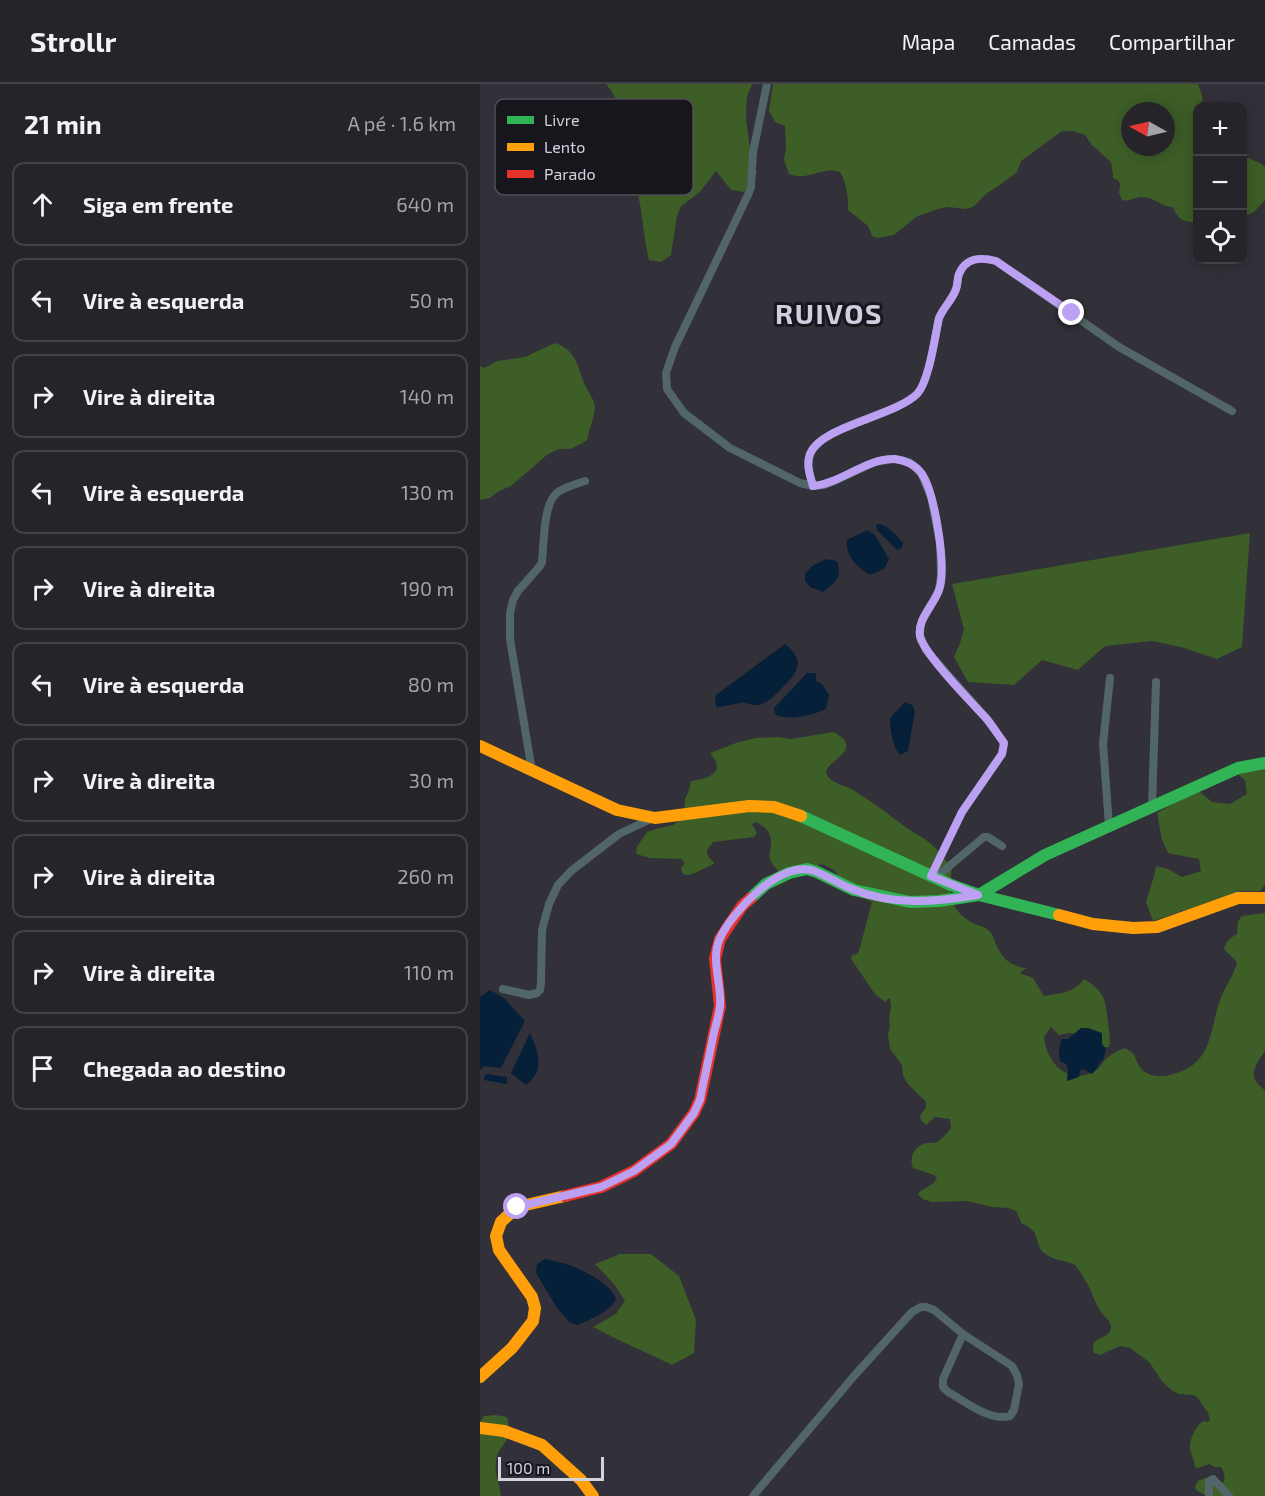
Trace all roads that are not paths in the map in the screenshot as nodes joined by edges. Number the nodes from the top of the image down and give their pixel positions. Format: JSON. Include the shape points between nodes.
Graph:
{"nodes":[{"id":1,"x":766,"y":84,"type":"edge"},
{"id":2,"x":1232,"y":411,"type":"dead end"},
{"id":3,"x":585,"y":481,"type":"dead end"},
{"id":4,"x":813,"y":486,"type":"junction"},
{"id":5,"x":1110,"y":678,"type":"dead end"},
{"id":6,"x":1156,"y":682,"type":"dead end"},
{"id":7,"x":480,"y":746,"type":"edge"},
{"id":8,"x":1265,"y":763,"type":"edge"},
{"id":9,"x":532,"y":771,"type":"junction"},
{"id":10,"x":1152,"y":807,"type":"junction"},
{"id":11,"x":655,"y":818,"type":"junction"},
{"id":12,"x":1109,"y":826,"type":"junction"},
{"id":13,"x":1002,"y":846,"type":"dead end"},
{"id":14,"x":933,"y":877,"type":"junction"},
{"id":15,"x":978,"y":895,"type":"junction"},
{"id":16,"x":1265,"y":898,"type":"edge"},
{"id":17,"x":503,"y":988,"type":"dead end"},
{"id":18,"x":963,"y":1334,"type":"junction"},
{"id":19,"x":480,"y":1377,"type":"edge"},
{"id":20,"x":480,"y":1428,"type":"edge"},
{"id":21,"x":593,"y":1496,"type":"edge"},
{"id":22,"x":753,"y":1496,"type":"edge"},
{"id":23,"x":1209,"y":1496,"type":"edge"},
{"id":24,"x":1230,"y":1496,"type":"edge"}],
"edges":[{"from":1,"to":4,"type":"street","via":[[753,152],[751,187],[675,347],[666,373],[667,389],[684,413],[730,448]]},
{"from":2,"to":4,"type":"street","via":[[1119,346],[996,261],[973,259],[959,274],[956,290],[939,318],[919,393],[829,435],[816,445],[809,454],[808,467]]},
{"from":3,"to":9,"type":"street","via":[[559,491],[549,503],[542,562],[518,591],[510,613],[510,639]]},
{"from":4,"to":14,"type":"street","via":[[837,480],[875,462],[894,459],[909,462],[921,473],[931,497],[941,575],[920,636],[926,650],[1004,743],[1002,754],[962,812]]},
{"from":5,"to":12,"type":"street","via":[[1103,744]]},
{"from":6,"to":10,"type":"street"},
{"from":7,"to":9,"type":"street"},
{"from":8,"to":10,"type":"street","via":[[1238,768]]},
{"from":9,"to":11,"type":"street","via":[[617,810]]},
{"from":10,"to":12,"type":"street"},
{"from":11,"to":14,"type":"street","via":[[749,806],[774,807]]},
{"from":11,"to":17,"type":"street","via":[[619,834],[558,885],[542,930],[540,990],[529,995]]},
{"from":12,"to":15,"type":"street","via":[[1045,855]]},
{"from":13,"to":14,"type":"street","via":[[984,837]]},
{"from":14,"to":15,"type":"street"},
{"from":15,"to":16,"type":"street","via":[[1093,924],[1133,928],[1157,927],[1239,898]]},
{"from":15,"to":19,"type":"street","via":[[910,902],[854,890],[807,869],[766,884],[742,906],[720,939],[715,959],[720,1006],[694,1113],[671,1144],[634,1171],[601,1187],[517,1207],[501,1222],[496,1236],[498,1250],[536,1308],[533,1321],[512,1348]]},
{"from":18,"to":18,"type":"street","via":[[943,1387],[993,1417],[1010,1416],[1019,1384],[1012,1366]]},
{"from":18,"to":22,"type":"street","via":[[934,1310],[921,1307],[912,1312]]},
{"from":20,"to":21,"type":"street","via":[[504,1431],[542,1445]]},
{"from":23,"to":24,"type":"street","via":[[1209,1481],[1213,1479]]}]}
